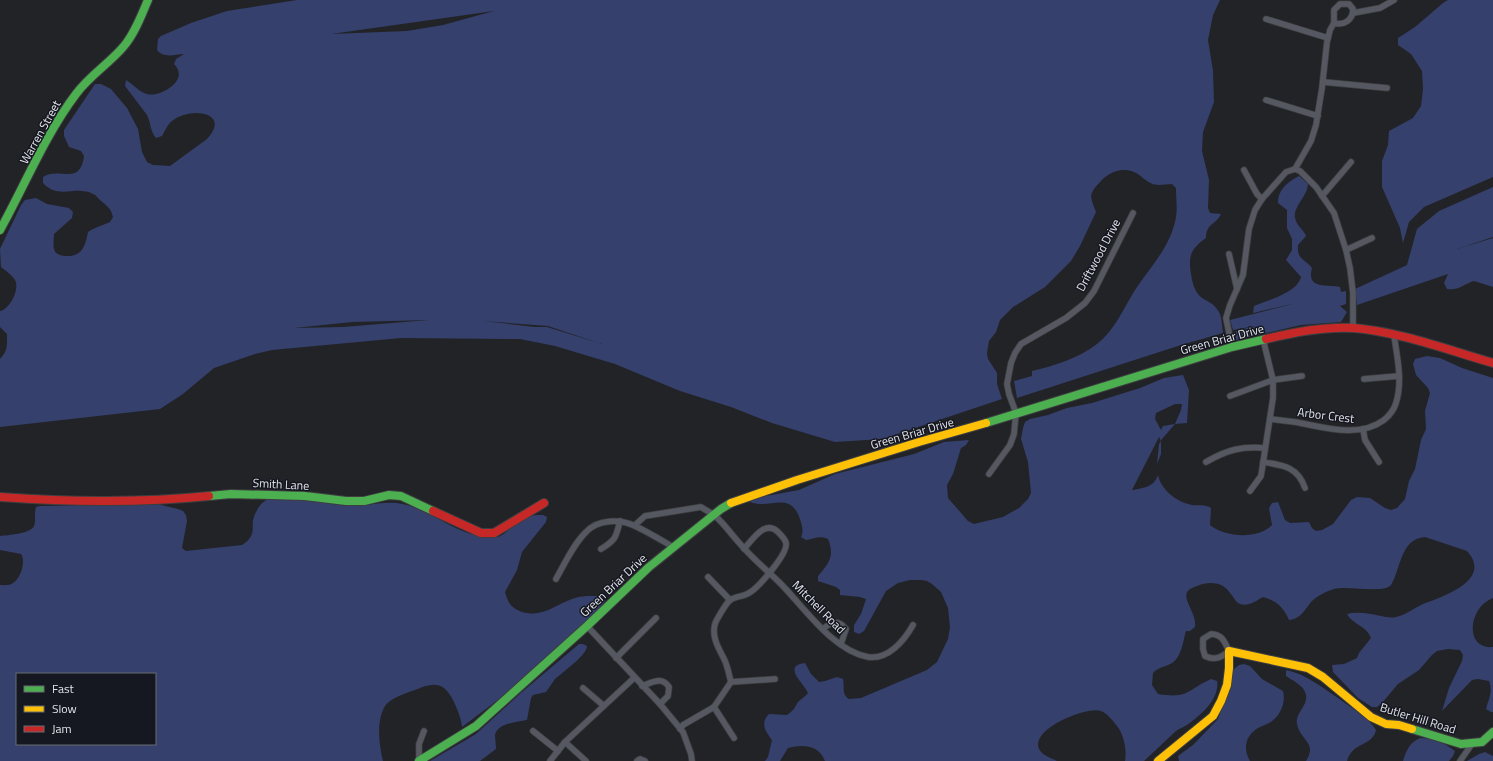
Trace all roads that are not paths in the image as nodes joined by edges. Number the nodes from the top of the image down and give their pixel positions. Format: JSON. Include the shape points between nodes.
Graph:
{"nodes":[{"id":1,"x":148,"y":0,"type":"edge"},
{"id":2,"x":1394,"y":0,"type":"edge"},
{"id":3,"x":1353,"y":13,"type":"junction"},
{"id":4,"x":1266,"y":19,"type":"dead end"},
{"id":5,"x":1334,"y":23,"type":"junction"},
{"id":6,"x":1328,"y":38,"type":"junction"},
{"id":7,"x":1323,"y":82,"type":"junction"},
{"id":8,"x":1387,"y":88,"type":"dead end"},
{"id":9,"x":1266,"y":100,"type":"dead end"},
{"id":10,"x":1318,"y":116,"type":"junction"},
{"id":11,"x":1351,"y":162,"type":"dead end"},
{"id":12,"x":1295,"y":169,"type":"junction"},
{"id":13,"x":1244,"y":170,"type":"dead end"},
{"id":14,"x":1322,"y":196,"type":"junction"},
{"id":15,"x":1262,"y":199,"type":"junction"},
{"id":16,"x":1133,"y":213,"type":"dead end"},
{"id":17,"x":0,"y":230,"type":"edge"},
{"id":18,"x":1372,"y":238,"type":"dead end"},
{"id":19,"x":1346,"y":250,"type":"junction"},
{"id":20,"x":1229,"y":254,"type":"dead end"},
{"id":21,"x":1237,"y":289,"type":"junction"},
{"id":22,"x":1353,"y":328,"type":"junction"},
{"id":23,"x":1394,"y":336,"type":"junction"},
{"id":24,"x":1263,"y":339,"type":"junction"},
{"id":25,"x":1232,"y":347,"type":"junction"},
{"id":26,"x":1493,"y":364,"type":"edge"},
{"id":27,"x":1302,"y":376,"type":"dead end"},
{"id":28,"x":1399,"y":376,"type":"junction"},
{"id":29,"x":1364,"y":379,"type":"dead end"},
{"id":30,"x":1273,"y":380,"type":"junction"},
{"id":31,"x":1230,"y":396,"type":"dead end"},
{"id":32,"x":1016,"y":413,"type":"junction"},
{"id":33,"x":1270,"y":419,"type":"junction"},
{"id":34,"x":1363,"y":429,"type":"junction"},
{"id":35,"x":1265,"y":448,"type":"junction"},
{"id":36,"x":1206,"y":462,"type":"dead end"},
{"id":37,"x":1263,"y":462,"type":"junction"},
{"id":38,"x":1378,"y":462,"type":"dead end"},
{"id":39,"x":989,"y":474,"type":"dead end"},
{"id":40,"x":1305,"y":488,"type":"dead end"},
{"id":41,"x":1250,"y":492,"type":"dead end"},
{"id":42,"x":0,"y":497,"type":"edge"},
{"id":43,"x":544,"y":503,"type":"dead end"},
{"id":44,"x":714,"y":515,"type":"junction"},
{"id":45,"x":620,"y":521,"type":"junction"},
{"id":46,"x":635,"y":525,"type":"junction"},
{"id":47,"x":673,"y":547,"type":"junction"},
{"id":48,"x":601,"y":549,"type":"dead end"},
{"id":49,"x":744,"y":549,"type":"junction"},
{"id":50,"x":769,"y":573,"type":"junction"},
{"id":51,"x":708,"y":577,"type":"dead end"},
{"id":52,"x":556,"y":579,"type":"dead end"},
{"id":53,"x":730,"y":600,"type":"junction"},
{"id":54,"x":656,"y":618,"type":"dead end"},
{"id":55,"x":587,"y":626,"type":"junction"},
{"id":56,"x":913,"y":626,"type":"dead end"},
{"id":57,"x":823,"y":629,"type":"junction"},
{"id":58,"x":841,"y":644,"type":"junction"},
{"id":59,"x":1230,"y":651,"type":"junction"},
{"id":60,"x":616,"y":658,"type":"junction"},
{"id":61,"x":634,"y":678,"type":"junction"},
{"id":62,"x":775,"y":679,"type":"dead end"},
{"id":63,"x":732,"y":682,"type":"junction"},
{"id":64,"x":642,"y":686,"type":"junction"},
{"id":65,"x":583,"y":688,"type":"dead end"},
{"id":66,"x":660,"y":704,"type":"junction"},
{"id":67,"x":604,"y":706,"type":"junction"},
{"id":68,"x":714,"y":707,"type":"junction"},
{"id":69,"x":680,"y":729,"type":"junction"},
{"id":70,"x":424,"y":731,"type":"dead end"},
{"id":71,"x":532,"y":731,"type":"dead end"},
{"id":72,"x":1493,"y":732,"type":"edge"},
{"id":73,"x":734,"y":738,"type":"dead end"},
{"id":74,"x":565,"y":742,"type":"junction"},
{"id":75,"x":1472,"y":744,"type":"junction"},
{"id":76,"x":558,"y":751,"type":"junction"},
{"id":77,"x":419,"y":761,"type":"edge"},
{"id":78,"x":550,"y":761,"type":"edge"},
{"id":79,"x":586,"y":761,"type":"edge"},
{"id":80,"x":637,"y":761,"type":"edge"},
{"id":81,"x":645,"y":761,"type":"edge"},
{"id":82,"x":692,"y":761,"type":"edge"},
{"id":83,"x":1158,"y":761,"type":"edge"},
{"id":84,"x":1460,"y":761,"type":"edge"}],
"edges":[{"from":1,"to":17,"type":"street","name":"Warren Street","via":[[134,30],[123,46],[77,92],[56,124]]},
{"from":2,"to":3,"type":"street","via":[[1380,8]]},
{"from":3,"to":5,"type":"street","via":[[1348,21]]},
{"from":3,"to":5,"type":"street","via":[[1349,4],[1340,4],[1334,10]]},
{"from":4,"to":6,"type":"street"},
{"from":5,"to":6,"type":"street"},
{"from":6,"to":7,"type":"street"},
{"from":7,"to":8,"type":"street"},
{"from":7,"to":10,"type":"street"},
{"from":9,"to":10,"type":"street"},
{"from":10,"to":12,"type":"street","via":[[1311,141]]},
{"from":11,"to":14,"type":"street"},
{"from":12,"to":14,"type":"street","via":[[1300,171]]},
{"from":12,"to":15,"type":"street","via":[[1286,172]]},
{"from":13,"to":15,"type":"street"},
{"from":14,"to":19,"type":"street","via":[[1334,213]]},
{"from":15,"to":21,"type":"street","via":[[1255,210],[1249,229],[1243,275]]},
{"from":16,"to":32,"type":"street","name":"Driftwood Drive","via":[[1094,291],[1085,303],[1066,318],[1021,344],[1014,353],[1008,384]]},
{"from":18,"to":19,"type":"street"},
{"from":19,"to":22,"type":"street","via":[[1353,293]]},
{"from":20,"to":21,"type":"street"},
{"from":21,"to":25,"type":"street","via":[[1226,318]]},
{"from":22,"to":23,"type":"street","name":"Green Briar Drive"},
{"from":22,"to":24,"type":"street","name":"Green Briar Drive","via":[[1314,329]]},
{"from":23,"to":26,"type":"street","name":"Green Briar Drive"},
{"from":23,"to":28,"type":"street","name":"Arbor Crest"},
{"from":24,"to":25,"type":"street","name":"Green Briar Drive"},
{"from":24,"to":30,"type":"street"},
{"from":25,"to":32,"type":"street","name":"Green Briar Drive"},
{"from":27,"to":30,"type":"street"},
{"from":28,"to":29,"type":"street"},
{"from":28,"to":34,"type":"street","name":"Arbor Crest","via":[[1396,404],[1390,415],[1378,424]]},
{"from":30,"to":31,"type":"street"},
{"from":30,"to":33,"type":"street"},
{"from":32,"to":39,"type":"street","via":[[1010,445]]},
{"from":32,"to":44,"type":"street","name":"Green Briar Drive","via":[[775,487],[735,501]]},
{"from":33,"to":34,"type":"street","name":"Arbor Crest","via":[[1344,430]]},
{"from":33,"to":35,"type":"street"},
{"from":34,"to":38,"type":"street","via":[[1365,440]]},
{"from":35,"to":36,"type":"street","via":[[1240,448]]},
{"from":35,"to":37,"type":"street"},
{"from":37,"to":40,"type":"street","via":[[1290,469],[1302,478]]},
{"from":37,"to":41,"type":"street","via":[[1261,476]]},
{"from":42,"to":43,"type":"street","name":"Smith Lane","via":[[62,501],[129,501],[231,494],[364,501],[389,495],[401,496],[481,533],[494,534]]},
{"from":44,"to":46,"type":"street","via":[[701,507],[645,516]]},
{"from":44,"to":47,"type":"street","name":"Green Briar Drive"},
{"from":44,"to":49,"type":"street","name":"Mitchell Road"},
{"from":45,"to":46,"type":"street"},
{"from":45,"to":48,"type":"street","via":[[612,542]]},
{"from":45,"to":52,"type":"street","via":[[604,522],[586,531]]},
{"from":46,"to":47,"type":"street"},
{"from":47,"to":55,"type":"street","name":"Green Briar Drive"},
{"from":49,"to":50,"type":"street","name":"Mitchell Road"},
{"from":49,"to":50,"type":"street","via":[[763,529],[777,530],[784,538],[786,550]]},
{"from":50,"to":53,"type":"street","via":[[749,593]]},
{"from":50,"to":57,"type":"street","name":"Mitchell Road"},
{"from":51,"to":53,"type":"street"},
{"from":53,"to":63,"type":"street","via":[[715,624],[714,636]]},
{"from":54,"to":60,"type":"street"},
{"from":55,"to":60,"type":"street"},
{"from":55,"to":77,"type":"street","name":"Green Briar Drive","via":[[476,726]]},
{"from":56,"to":58,"type":"street","name":"Mitchell Road","via":[[901,644],[878,657],[858,654]]},
{"from":57,"to":58,"type":"street","name":"Mitchell Road"},
{"from":57,"to":58,"type":"street","via":[[832,622],[843,625],[846,633]]},
{"from":59,"to":59,"type":"street","via":[[1218,635],[1211,634],[1203,639],[1205,656],[1211,659],[1221,658]]},
{"from":59,"to":75,"type":"street","name":"Butler Hill Road","via":[[1308,668],[1323,677],[1366,713],[1386,724],[1399,725],[1461,744]]},
{"from":59,"to":83,"type":"street","via":[[1228,682],[1219,707],[1213,716]]},
{"from":60,"to":61,"type":"street"},
{"from":61,"to":64,"type":"street"},
{"from":61,"to":67,"type":"street"},
{"from":62,"to":63,"type":"street"},
{"from":63,"to":68,"type":"street"},
{"from":64,"to":66,"type":"street"},
{"from":64,"to":66,"type":"street","via":[[661,680],[666,682],[669,688],[668,696]]},
{"from":65,"to":67,"type":"street"},
{"from":66,"to":69,"type":"street"},
{"from":67,"to":74,"type":"street"},
{"from":68,"to":69,"type":"street"},
{"from":68,"to":73,"type":"street"},
{"from":69,"to":82,"type":"street"},
{"from":70,"to":77,"type":"street","via":[[419,744]]},
{"from":71,"to":76,"type":"street"},
{"from":72,"to":75,"type":"street","via":[[1482,742]]},
{"from":74,"to":76,"type":"street"},
{"from":74,"to":79,"type":"street"},
{"from":75,"to":84,"type":"street"},
{"from":76,"to":78,"type":"street"},
{"from":80,"to":81,"type":"street","via":[[640,758]]}]}
